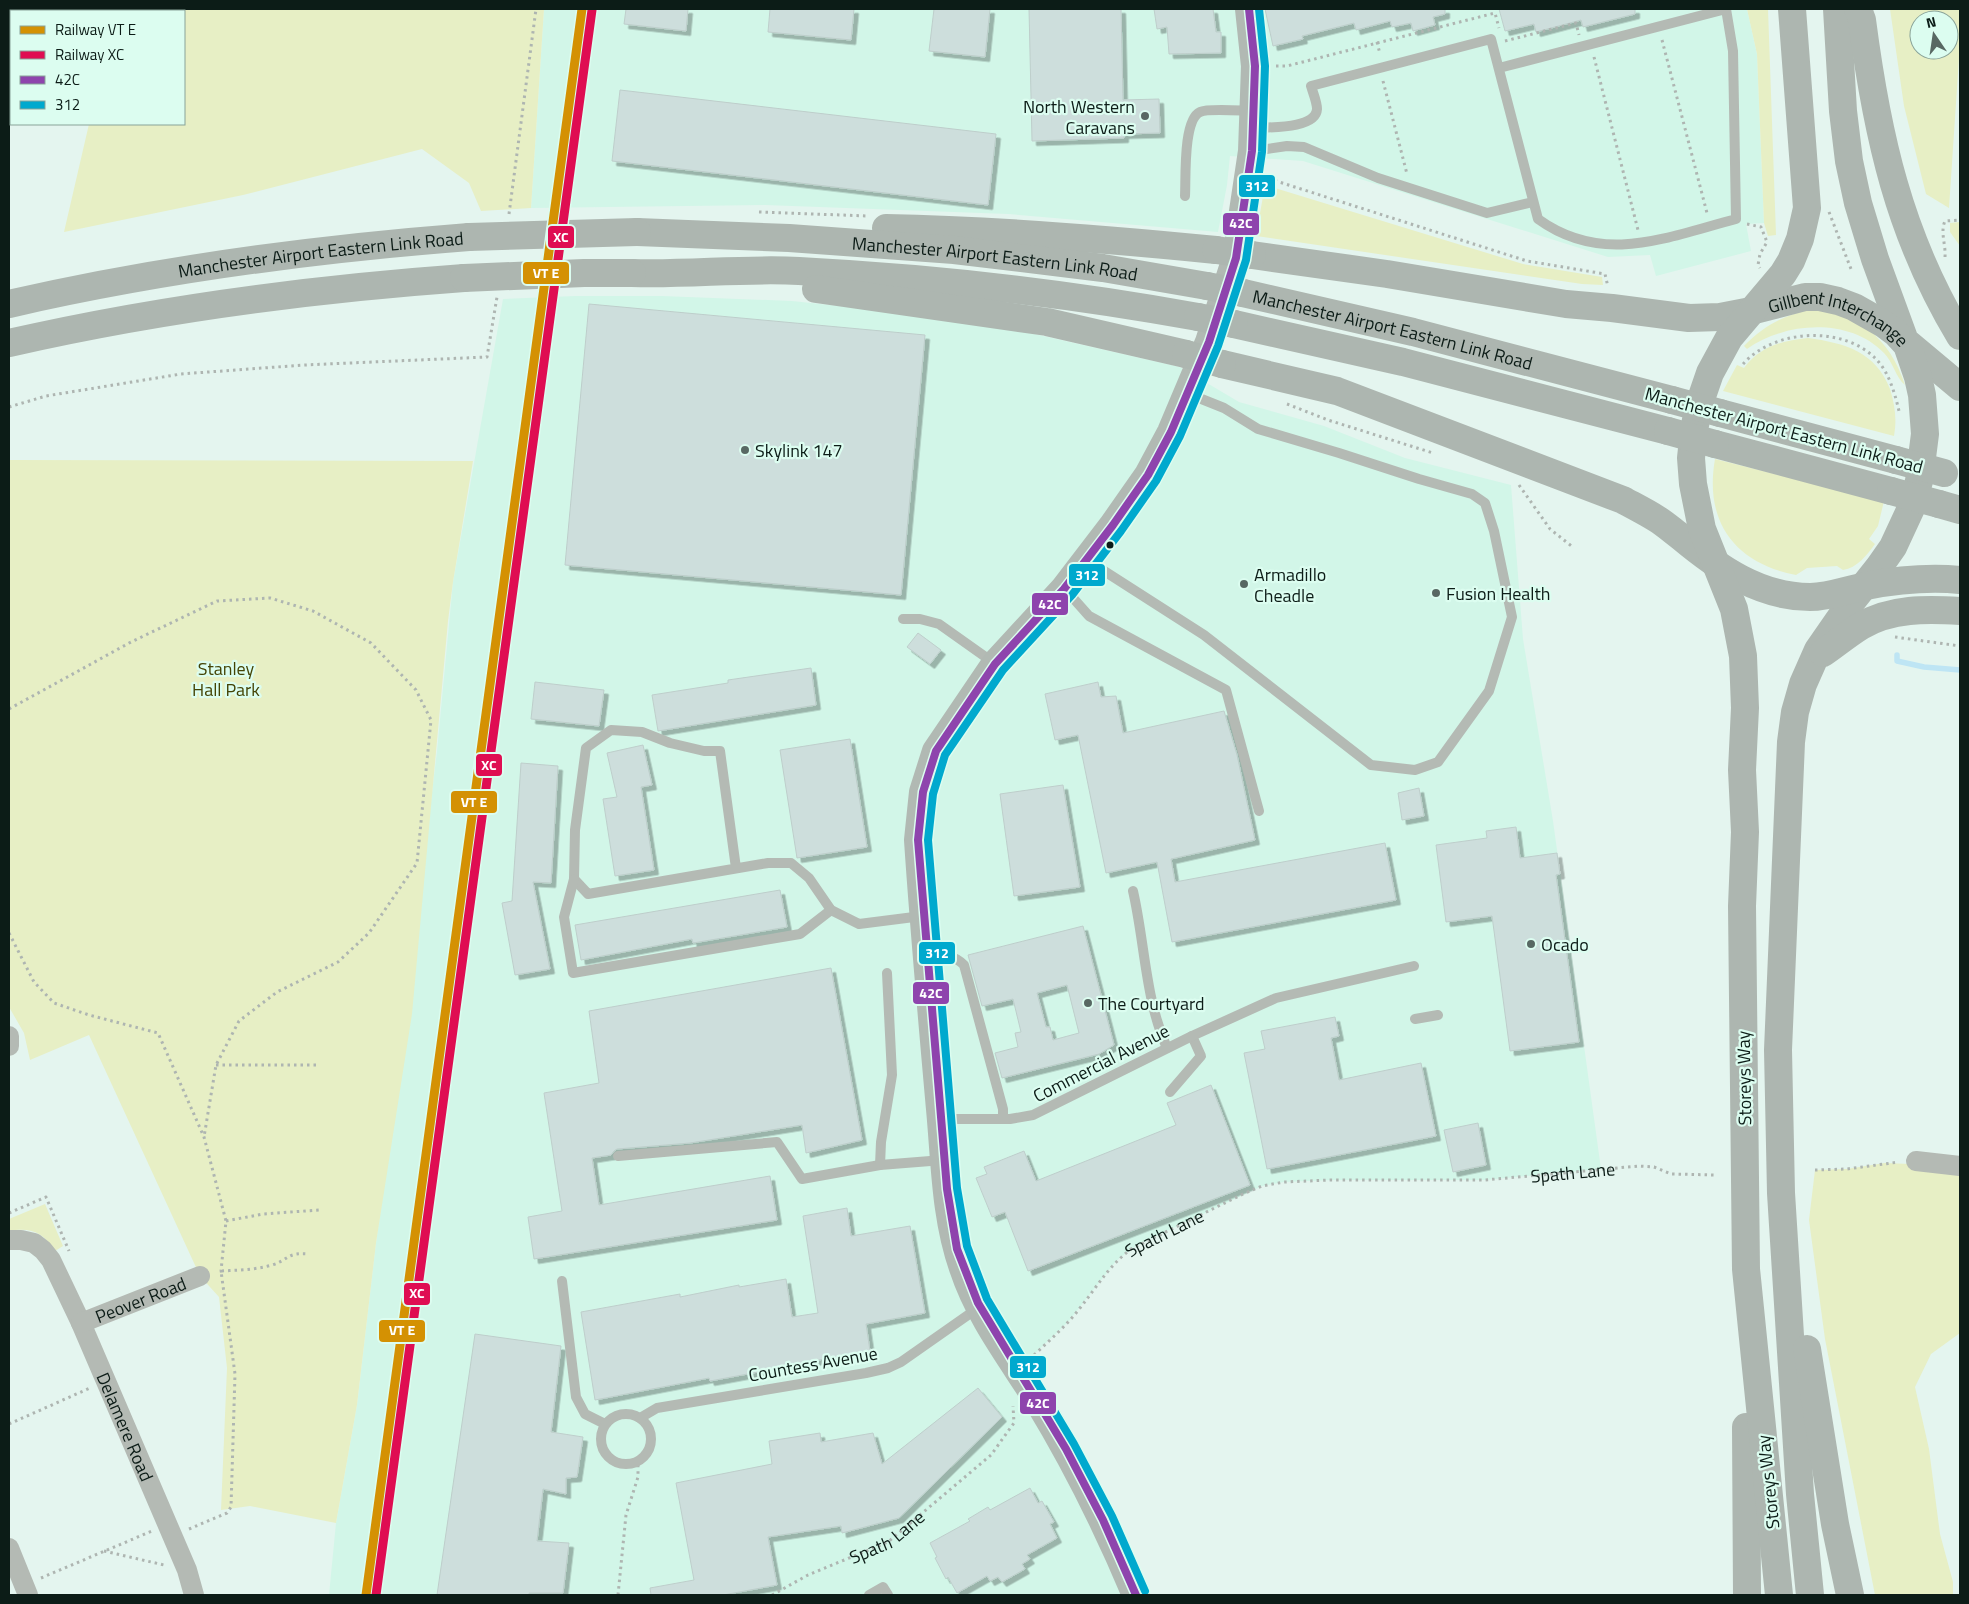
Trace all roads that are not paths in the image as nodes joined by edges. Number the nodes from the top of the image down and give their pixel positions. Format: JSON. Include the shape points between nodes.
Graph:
{"nodes":[{"id":1,"x":1249,"y":9,"type":"edge"},
{"id":2,"x":1792,"y":9,"type":"edge"},
{"id":3,"x":1837,"y":9,"type":"edge"},
{"id":4,"x":1858,"y":9,"type":"edge"},
{"id":5,"x":1499,"y":68,"type":"junction"},
{"id":6,"x":1254,"y":130,"type":"junction"},
{"id":7,"x":1185,"y":196,"type":"dead end"},
{"id":8,"x":1533,"y":202,"type":"junction"},
{"id":9,"x":647,"y":232,"type":"junction"},
{"id":10,"x":641,"y":273,"type":"junction"},
{"id":11,"x":9,"y":304,"type":"edge"},
{"id":12,"x":1751,"y":311,"type":"junction"},
{"id":13,"x":1960,"y":336,"type":"edge"},
{"id":14,"x":1905,"y":342,"type":"junction"},
{"id":15,"x":9,"y":343,"type":"edge"},
{"id":16,"x":1960,"y":388,"type":"edge"},
{"id":17,"x":1188,"y":394,"type":"junction"},
{"id":18,"x":1952,"y":475,"type":"edge"},
{"id":19,"x":1950,"y":507,"type":"edge"},
{"id":20,"x":1086,"y":560,"type":"junction"},
{"id":21,"x":1716,"y":564,"type":"junction"},
{"id":22,"x":1960,"y":580,"type":"edge"},
{"id":23,"x":1864,"y":586,"type":"junction"},
{"id":24,"x":1064,"y":589,"type":"junction"},
{"id":25,"x":1960,"y":611,"type":"edge"},
{"id":26,"x":903,"y":619,"type":"dead end"},
{"id":27,"x":1812,"y":663,"type":"junction"},
{"id":28,"x":995,"y":664,"type":"junction"},
{"id":29,"x":1259,"y":811,"type":"dead end"},
{"id":30,"x":736,"y":868,"type":"junction"},
{"id":31,"x":574,"y":878,"type":"junction"},
{"id":32,"x":1133,"y":891,"type":"dead end"},
{"id":33,"x":831,"y":910,"type":"junction"},
{"id":34,"x":923,"y":915,"type":"junction"},
{"id":35,"x":926,"y":956,"type":"junction"},
{"id":36,"x":1414,"y":966,"type":"dead end"},
{"id":37,"x":887,"y":973,"type":"dead end"},
{"id":38,"x":1438,"y":1015,"type":"dead end"},
{"id":39,"x":1415,"y":1019,"type":"dead end"},
{"id":40,"x":9,"y":1036,"type":"edge"},
{"id":41,"x":1192,"y":1036,"type":"junction"},
{"id":42,"x":9,"y":1046,"type":"edge"},
{"id":43,"x":1167,"y":1048,"type":"junction"},
{"id":44,"x":1170,"y":1092,"type":"dead end"},
{"id":45,"x":941,"y":1119,"type":"junction"},
{"id":46,"x":1003,"y":1120,"type":"junction"},
{"id":47,"x":618,"y":1156,"type":"dead end"},
{"id":48,"x":944,"y":1160,"type":"junction"},
{"id":49,"x":1916,"y":1161,"type":"road end"},
{"id":50,"x":880,"y":1164,"type":"junction"},
{"id":51,"x":1960,"y":1166,"type":"edge"},
{"id":52,"x":1781,"y":1193,"type":"junction"},
{"id":53,"x":9,"y":1240,"type":"edge"},
{"id":54,"x":1746,"y":1269,"type":"junction"},
{"id":55,"x":200,"y":1276,"type":"road end"},
{"id":56,"x":562,"y":1281,"type":"dead end"},
{"id":57,"x":978,"y":1308,"type":"junction"},
{"id":58,"x":80,"y":1323,"type":"junction"},
{"id":59,"x":640,"y":1418,"type":"junction"},
{"id":60,"x":605,"y":1424,"type":"junction"},
{"id":61,"x":9,"y":1548,"type":"edge"},
{"id":62,"x":26,"y":1591,"type":"edge"},
{"id":63,"x":194,"y":1595,"type":"edge"},
{"id":64,"x":869,"y":1595,"type":"edge"},
{"id":65,"x":888,"y":1595,"type":"edge"},
{"id":66,"x":1136,"y":1595,"type":"edge"},
{"id":67,"x":1747,"y":1595,"type":"edge"},
{"id":68,"x":1779,"y":1595,"type":"edge"},
{"id":69,"x":1810,"y":1595,"type":"edge"},
{"id":70,"x":1850,"y":1595,"type":"edge"}],
"edges":[{"from":1,"to":6,"type":"street","via":[[1255,66]]},
{"from":2,"to":12,"type":"highway","via":[[1807,208],[1791,261]]},
{"from":3,"to":14,"type":"highway","via":[[1849,162],[1875,259]]},
{"from":4,"to":13,"type":"highway","via":[[1874,107],[1894,189],[1923,265]]},
{"from":5,"to":6,"type":"lane","via":[[1491,39],[1311,86],[1317,107],[1313,117],[1305,123]]},
{"from":5,"to":8,"type":"lane"},
{"from":5,"to":8,"type":"lane","via":[[1726,9],[1733,52],[1736,219],[1642,244],[1597,244],[1551,228],[1538,219]]},
{"from":6,"to":7,"type":"lane","via":[[1201,111],[1194,116],[1188,128]]},
{"from":6,"to":8,"type":"lane","via":[[1286,146],[1304,147],[1411,190],[1487,213]]},
{"from":6,"to":17,"type":"street","via":[[1236,258]]},
{"from":9,"to":11,"type":"highway","name":"Manchester Airport Eastern Link Road","bridge":true,"via":[[469,237],[359,246],[107,282]]},
{"from":9,"to":12,"type":"highway","bridge":true,"via":[[876,227],[1103,238],[1216,250],[1566,304],[1689,318]]},
{"from":9,"to":18,"type":"highway","name":"Manchester Airport Eastern Link Road","bridge":true,"via":[[856,242],[990,254],[1103,268],[1207,286],[1413,332]]},
{"from":10,"to":15,"type":"highway","name":"Manchester Airport Eastern Link Road","bridge":true,"via":[[464,278],[382,284],[200,307]]},
{"from":10,"to":19,"type":"highway","name":"Manchester Airport Eastern Link Road","bridge":true,"via":[[797,270],[1111,301],[1234,324],[1403,362]]},
{"from":10,"to":21,"type":"highway","bridge":true,"via":[[794,286],[1027,319],[1337,391],[1623,500],[1656,518]]},
{"from":12,"to":14,"type":"highway","name":"Gillbent Interchange","via":[[1805,297],[1838,301],[1878,320]]},
{"from":12,"to":21,"type":"highway","name":"Gillbent Interchange","via":[[1729,338],[1712,368],[1694,430],[1691,458],[1697,510]]},
{"from":14,"to":16,"type":"highway"},
{"from":14,"to":23,"type":"highway","name":"Gillbent Interchange","via":[[1918,377],[1925,414],[1920,472],[1904,525],[1893,547]]},
{"from":17,"to":20,"type":"street","via":[[1148,475]]},
{"from":17,"to":20,"type":"lane","via":[[1224,408],[1258,429],[1472,494],[1485,503],[1512,617],[1489,691],[1438,762],[1415,770],[1372,765],[1204,635]]},
{"from":20,"to":24,"type":"street"},
{"from":21,"to":23,"type":"highway","via":[[1759,588],[1789,596],[1832,595]]},
{"from":21,"to":54,"type":"highway","name":"Storeys Way","via":[[1734,609],[1745,679],[1742,916]]},
{"from":22,"to":23,"type":"highway","via":[[1913,578]]},
{"from":23,"to":27,"type":"highway","name":"Storeys Way","via":[[1828,634]]},
{"from":24,"to":28,"type":"street"},
{"from":24,"to":29,"type":"lane","via":[[1089,616],[1226,690]]},
{"from":25,"to":27,"type":"highway","via":[[1926,610],[1884,616],[1862,625]]},
{"from":26,"to":28,"type":"lane","via":[[938,624]]},
{"from":27,"to":52,"type":"highway","name":"Storeys Way","via":[[1795,712],[1791,742],[1778,1050]]},
{"from":28,"to":34,"type":"street","via":[[936,751],[923,792],[918,840]]},
{"from":30,"to":31,"type":"lane","via":[[588,894]]},
{"from":30,"to":31,"type":"lane","via":[[720,751],[678,745],[642,732],[611,730],[586,748],[575,830]]},
{"from":30,"to":33,"type":"lane","via":[[768,862],[791,863],[810,878]]},
{"from":31,"to":33,"type":"lane","via":[[564,917],[573,973],[800,934]]},
{"from":32,"to":43,"type":"lane","via":[[1141,924],[1147,976]]},
{"from":33,"to":34,"type":"lane","via":[[859,924]]},
{"from":34,"to":35,"type":"street"},
{"from":35,"to":45,"type":"street"},
{"from":35,"to":46,"type":"lane","via":[[945,954],[957,958],[964,966],[1003,1108]]},
{"from":36,"to":41,"type":"lane","name":"Commercial Avenue","via":[[1289,994]]},
{"from":37,"to":50,"type":"lane","via":[[892,1075]]},
{"from":38,"to":39,"type":"lane"},
{"from":40,"to":42,"type":"street"},
{"from":41,"to":43,"type":"lane","name":"Commercial Avenue"},
{"from":41,"to":44,"type":"lane","via":[[1201,1056]]},
{"from":43,"to":46,"type":"lane","name":"Commercial Avenue","via":[[1033,1115]]},
{"from":45,"to":46,"type":"lane","name":"Commercial Avenue"},
{"from":45,"to":48,"type":"street"},
{"from":47,"to":50,"type":"lane","via":[[777,1142],[802,1179]]},
{"from":48,"to":50,"type":"lane"},
{"from":48,"to":57,"type":"street","via":[[955,1242]]},
{"from":49,"to":51,"type":"street"},
{"from":52,"to":69,"type":"highway","name":"Storeys Way","via":[[1800,1494]]},
{"from":52,"to":70,"type":"highway","via":[[1835,1524]]},
{"from":53,"to":58,"type":"street","name":"Delamere Road","via":[[34,1244],[43,1250],[51,1260]]},
{"from":54,"to":67,"type":"highway"},
{"from":54,"to":68,"type":"highway","name":"Storeys Way"},
{"from":55,"to":58,"type":"street","name":"Peover Road"},
{"from":56,"to":60,"type":"lane","via":[[576,1397],[585,1414]]},
{"from":57,"to":59,"type":"lane","name":"Countess Avenue","via":[[888,1368],[657,1408]]},
{"from":57,"to":66,"type":"street","via":[[1083,1479]]},
{"from":58,"to":63,"type":"street","name":"Delamere Road","via":[[187,1570]]},
{"from":59,"to":60,"type":"lane","via":[[625,1414]]},
{"from":59,"to":60,"type":"lane","via":[[646,1424],[651,1440],[644,1456],[630,1464],[621,1464],[607,1456],[600,1440]]},
{"from":61,"to":62,"type":"street"},
{"from":64,"to":65,"type":"lane","via":[[883,1587]]}]}
